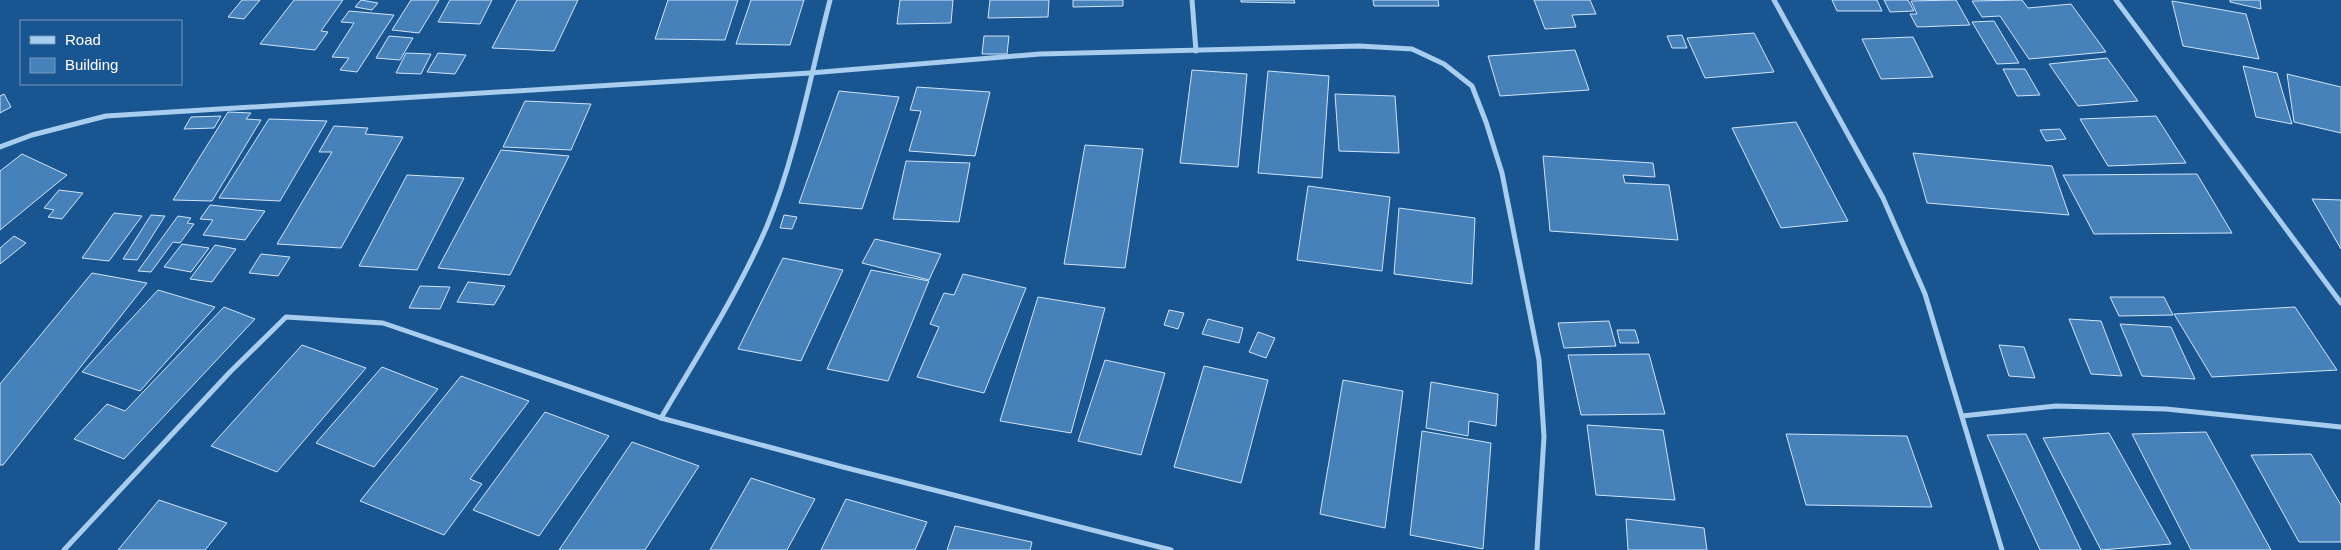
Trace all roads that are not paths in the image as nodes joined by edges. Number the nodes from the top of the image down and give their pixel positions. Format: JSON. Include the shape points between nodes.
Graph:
{"nodes":[{"id":1,"x":830,"y":0,"type":"edge"},
{"id":2,"x":1192,"y":0,"type":"edge"},
{"id":3,"x":1774,"y":0,"type":"edge"},
{"id":4,"x":2116,"y":0,"type":"edge"},
{"id":5,"x":1196,"y":51,"type":"junction"},
{"id":6,"x":810,"y":73,"type":"junction"},
{"id":7,"x":0,"y":147,"type":"edge"},
{"id":8,"x":2341,"y":303,"type":"edge"},
{"id":9,"x":1962,"y":416,"type":"junction"},
{"id":10,"x":661,"y":418,"type":"junction"},
{"id":11,"x":2341,"y":427,"type":"edge"},
{"id":12,"x":64,"y":550,"type":"edge"},
{"id":13,"x":1170,"y":550,"type":"edge"},
{"id":14,"x":1537,"y":550,"type":"edge"},
{"id":15,"x":2002,"y":550,"type":"edge"}],
"edges":[{"from":1,"to":6,"type":"street"},
{"from":2,"to":5,"type":"street"},
{"from":3,"to":9,"type":"street","via":[[1883,198],[1925,294]]},
{"from":4,"to":8,"type":"street"},
{"from":5,"to":6,"type":"street","via":[[1040,54]]},
{"from":5,"to":14,"type":"street","via":[[1359,46],[1412,49],[1444,64],[1472,86],[1502,173],[1539,360],[1544,437]]},
{"from":6,"to":7,"type":"street","via":[[106,116],[32,135]]},
{"from":6,"to":10,"type":"street","via":[[792,150],[767,225],[728,307]]},
{"from":9,"to":11,"type":"street","via":[[2056,406],[2166,409]]},
{"from":9,"to":15,"type":"street"},
{"from":10,"to":12,"type":"street","via":[[383,322],[286,317],[230,372]]},
{"from":10,"to":13,"type":"street"}]}
